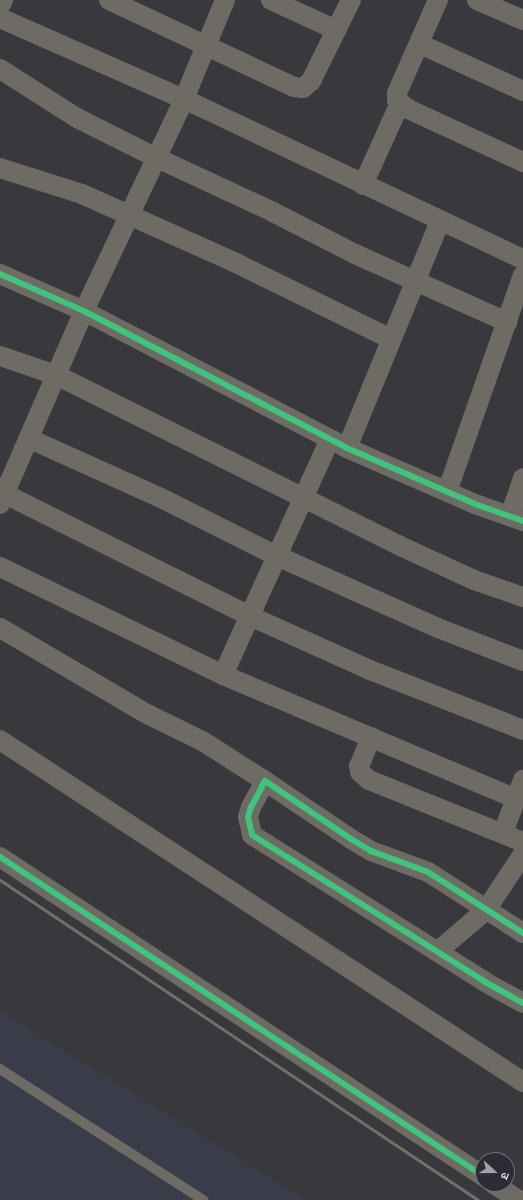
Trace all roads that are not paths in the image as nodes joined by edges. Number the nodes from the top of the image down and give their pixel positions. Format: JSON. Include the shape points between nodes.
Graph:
{"nodes":[{"id":1,"x":3,"y":0,"type":"edge"},
{"id":2,"x":109,"y":0,"type":"edge"},
{"id":3,"x":225,"y":0,"type":"edge"},
{"id":4,"x":271,"y":0,"type":"edge"},
{"id":5,"x":351,"y":0,"type":"edge"},
{"id":6,"x":438,"y":0,"type":"edge"},
{"id":7,"x":477,"y":0,"type":"edge"},
{"id":8,"x":0,"y":6,"type":"edge"},
{"id":9,"x":0,"y":18,"type":"edge"},
{"id":10,"x":523,"y":20,"type":"edge"},
{"id":11,"x":336,"y":30,"type":"junction"},
{"id":12,"x":420,"y":44,"type":"junction"},
{"id":13,"x":205,"y":46,"type":"junction"},
{"id":14,"x":0,"y":69,"type":"edge"},
{"id":15,"x":523,"y":90,"type":"edge"},
{"id":16,"x":184,"y":99,"type":"junction"},
{"id":17,"x":400,"y":103,"type":"junction"},
{"id":18,"x":157,"y":158,"type":"junction"},
{"id":19,"x":523,"y":162,"type":"edge"},
{"id":20,"x":0,"y":168,"type":"edge"},
{"id":21,"x":363,"y":185,"type":"junction"},
{"id":22,"x":131,"y":216,"type":"junction"},
{"id":23,"x":440,"y":221,"type":"junction"},
{"id":24,"x":523,"y":260,"type":"edge"},
{"id":25,"x":0,"y":274,"type":"edge"},
{"id":26,"x":523,"y":276,"type":"edge"},
{"id":27,"x":415,"y":282,"type":"junction"},
{"id":28,"x":84,"y":311,"type":"junction"},
{"id":29,"x":507,"y":322,"type":"junction"},
{"id":30,"x":392,"y":339,"type":"junction"},
{"id":31,"x":0,"y":356,"type":"edge"},
{"id":32,"x":56,"y":375,"type":"junction"},
{"id":33,"x":30,"y":440,"type":"junction"},
{"id":34,"x":338,"y":444,"type":"junction"},
{"id":35,"x":523,"y":478,"type":"edge"},
{"id":36,"x":446,"y":492,"type":"junction"},
{"id":37,"x":2,"y":499,"type":"edge"},
{"id":38,"x":303,"y":499,"type":"junction"},
{"id":39,"x":516,"y":519,"type":"edge"},
{"id":40,"x":277,"y":556,"type":"junction"},
{"id":41,"x":0,"y":567,"type":"edge"},
{"id":42,"x":523,"y":596,"type":"edge"},
{"id":43,"x":250,"y":616,"type":"junction"},
{"id":44,"x":0,"y":628,"type":"edge"},
{"id":45,"x":523,"y":661,"type":"edge"},
{"id":46,"x":223,"y":675,"type":"junction"},
{"id":47,"x":523,"y":730,"type":"edge"},
{"id":48,"x":371,"y":737,"type":"junction"},
{"id":49,"x":0,"y":740,"type":"edge"},
{"id":50,"x":523,"y":780,"type":"edge"},
{"id":51,"x":265,"y":781,"type":"junction"},
{"id":52,"x":516,"y":799,"type":"junction"},
{"id":53,"x":503,"y":833,"type":"junction"},
{"id":54,"x":523,"y":842,"type":"edge"},
{"id":55,"x":523,"y":854,"type":"edge"},
{"id":56,"x":0,"y":857,"type":"edge"},
{"id":57,"x":486,"y":910,"type":"junction"},
{"id":58,"x":523,"y":933,"type":"edge"},
{"id":59,"x":438,"y":951,"type":"junction"},
{"id":60,"x":523,"y":1003,"type":"edge"},
{"id":61,"x":0,"y":1068,"type":"edge"},
{"id":62,"x":523,"y":1082,"type":"edge"},
{"id":63,"x":475,"y":1171,"type":"edge"},
{"id":64,"x":506,"y":1192,"type":"edge"},
{"id":65,"x":202,"y":1200,"type":"edge"},
{"id":66,"x":519,"y":1200,"type":"edge"}],
"edges":[{"from":1,"to":8,"type":"street"},
{"from":2,"to":13,"type":"street"},
{"from":3,"to":13,"type":"street"},
{"from":4,"to":11,"type":"street"},
{"from":5,"to":11,"type":"street"},
{"from":6,"to":12,"type":"street"},
{"from":7,"to":10,"type":"street"},
{"from":9,"to":16,"type":"street"},
{"from":11,"to":13,"type":"street","via":[[311,81],[303,88],[294,87]]},
{"from":12,"to":15,"type":"street"},
{"from":12,"to":17,"type":"street","via":[[397,93]]},
{"from":13,"to":16,"type":"street"},
{"from":14,"to":18,"type":"street","via":[[71,115]]},
{"from":16,"to":18,"type":"street"},
{"from":16,"to":21,"type":"street"},
{"from":17,"to":19,"type":"street"},
{"from":17,"to":21,"type":"street"},
{"from":18,"to":22,"type":"street"},
{"from":18,"to":27,"type":"street"},
{"from":20,"to":22,"type":"street","via":[[82,194]]},
{"from":21,"to":23,"type":"street"},
{"from":22,"to":28,"type":"street"},
{"from":22,"to":30,"type":"street","via":[[234,262]]},
{"from":23,"to":24,"type":"street"},
{"from":23,"to":27,"type":"street"},
{"from":25,"to":28,"type":"street"},
{"from":26,"to":29,"type":"street"},
{"from":27,"to":29,"type":"street"},
{"from":27,"to":30,"type":"street"},
{"from":28,"to":32,"type":"street"},
{"from":28,"to":34,"type":"street"},
{"from":29,"to":36,"type":"street"},
{"from":30,"to":34,"type":"street"},
{"from":31,"to":32,"type":"street"},
{"from":32,"to":33,"type":"street"},
{"from":32,"to":38,"type":"street"},
{"from":33,"to":37,"type":"street"},
{"from":33,"to":40,"type":"street","via":[[161,498]]},
{"from":34,"to":36,"type":"street"},
{"from":34,"to":38,"type":"street"},
{"from":35,"to":39,"type":"street"},
{"from":36,"to":39,"type":"street"},
{"from":37,"to":43,"type":"street"},
{"from":38,"to":40,"type":"street"},
{"from":38,"to":42,"type":"street","via":[[474,580]]},
{"from":40,"to":43,"type":"street"},
{"from":40,"to":45,"type":"street","via":[[438,628]]},
{"from":41,"to":46,"type":"street"},
{"from":43,"to":46,"type":"street"},
{"from":43,"to":47,"type":"street","via":[[370,670]]},
{"from":44,"to":51,"type":"street","via":[[149,715],[204,742]]},
{"from":46,"to":48,"type":"street"},
{"from":48,"to":52,"type":"street"},
{"from":48,"to":53,"type":"street","via":[[359,766],[363,776]]},
{"from":49,"to":62,"type":"street"},
{"from":50,"to":52,"type":"street"},
{"from":51,"to":57,"type":"street","via":[[371,851],[428,872]]},
{"from":51,"to":59,"type":"street","via":[[248,816],[252,835]]},
{"from":52,"to":53,"type":"street"},
{"from":53,"to":54,"type":"street"},
{"from":55,"to":57,"type":"street"},
{"from":56,"to":63,"type":"street"},
{"from":57,"to":58,"type":"street"},
{"from":57,"to":59,"type":"street"},
{"from":59,"to":60,"type":"street"},
{"from":61,"to":65,"type":"lane"},
{"from":64,"to":66,"type":"street"}]}
